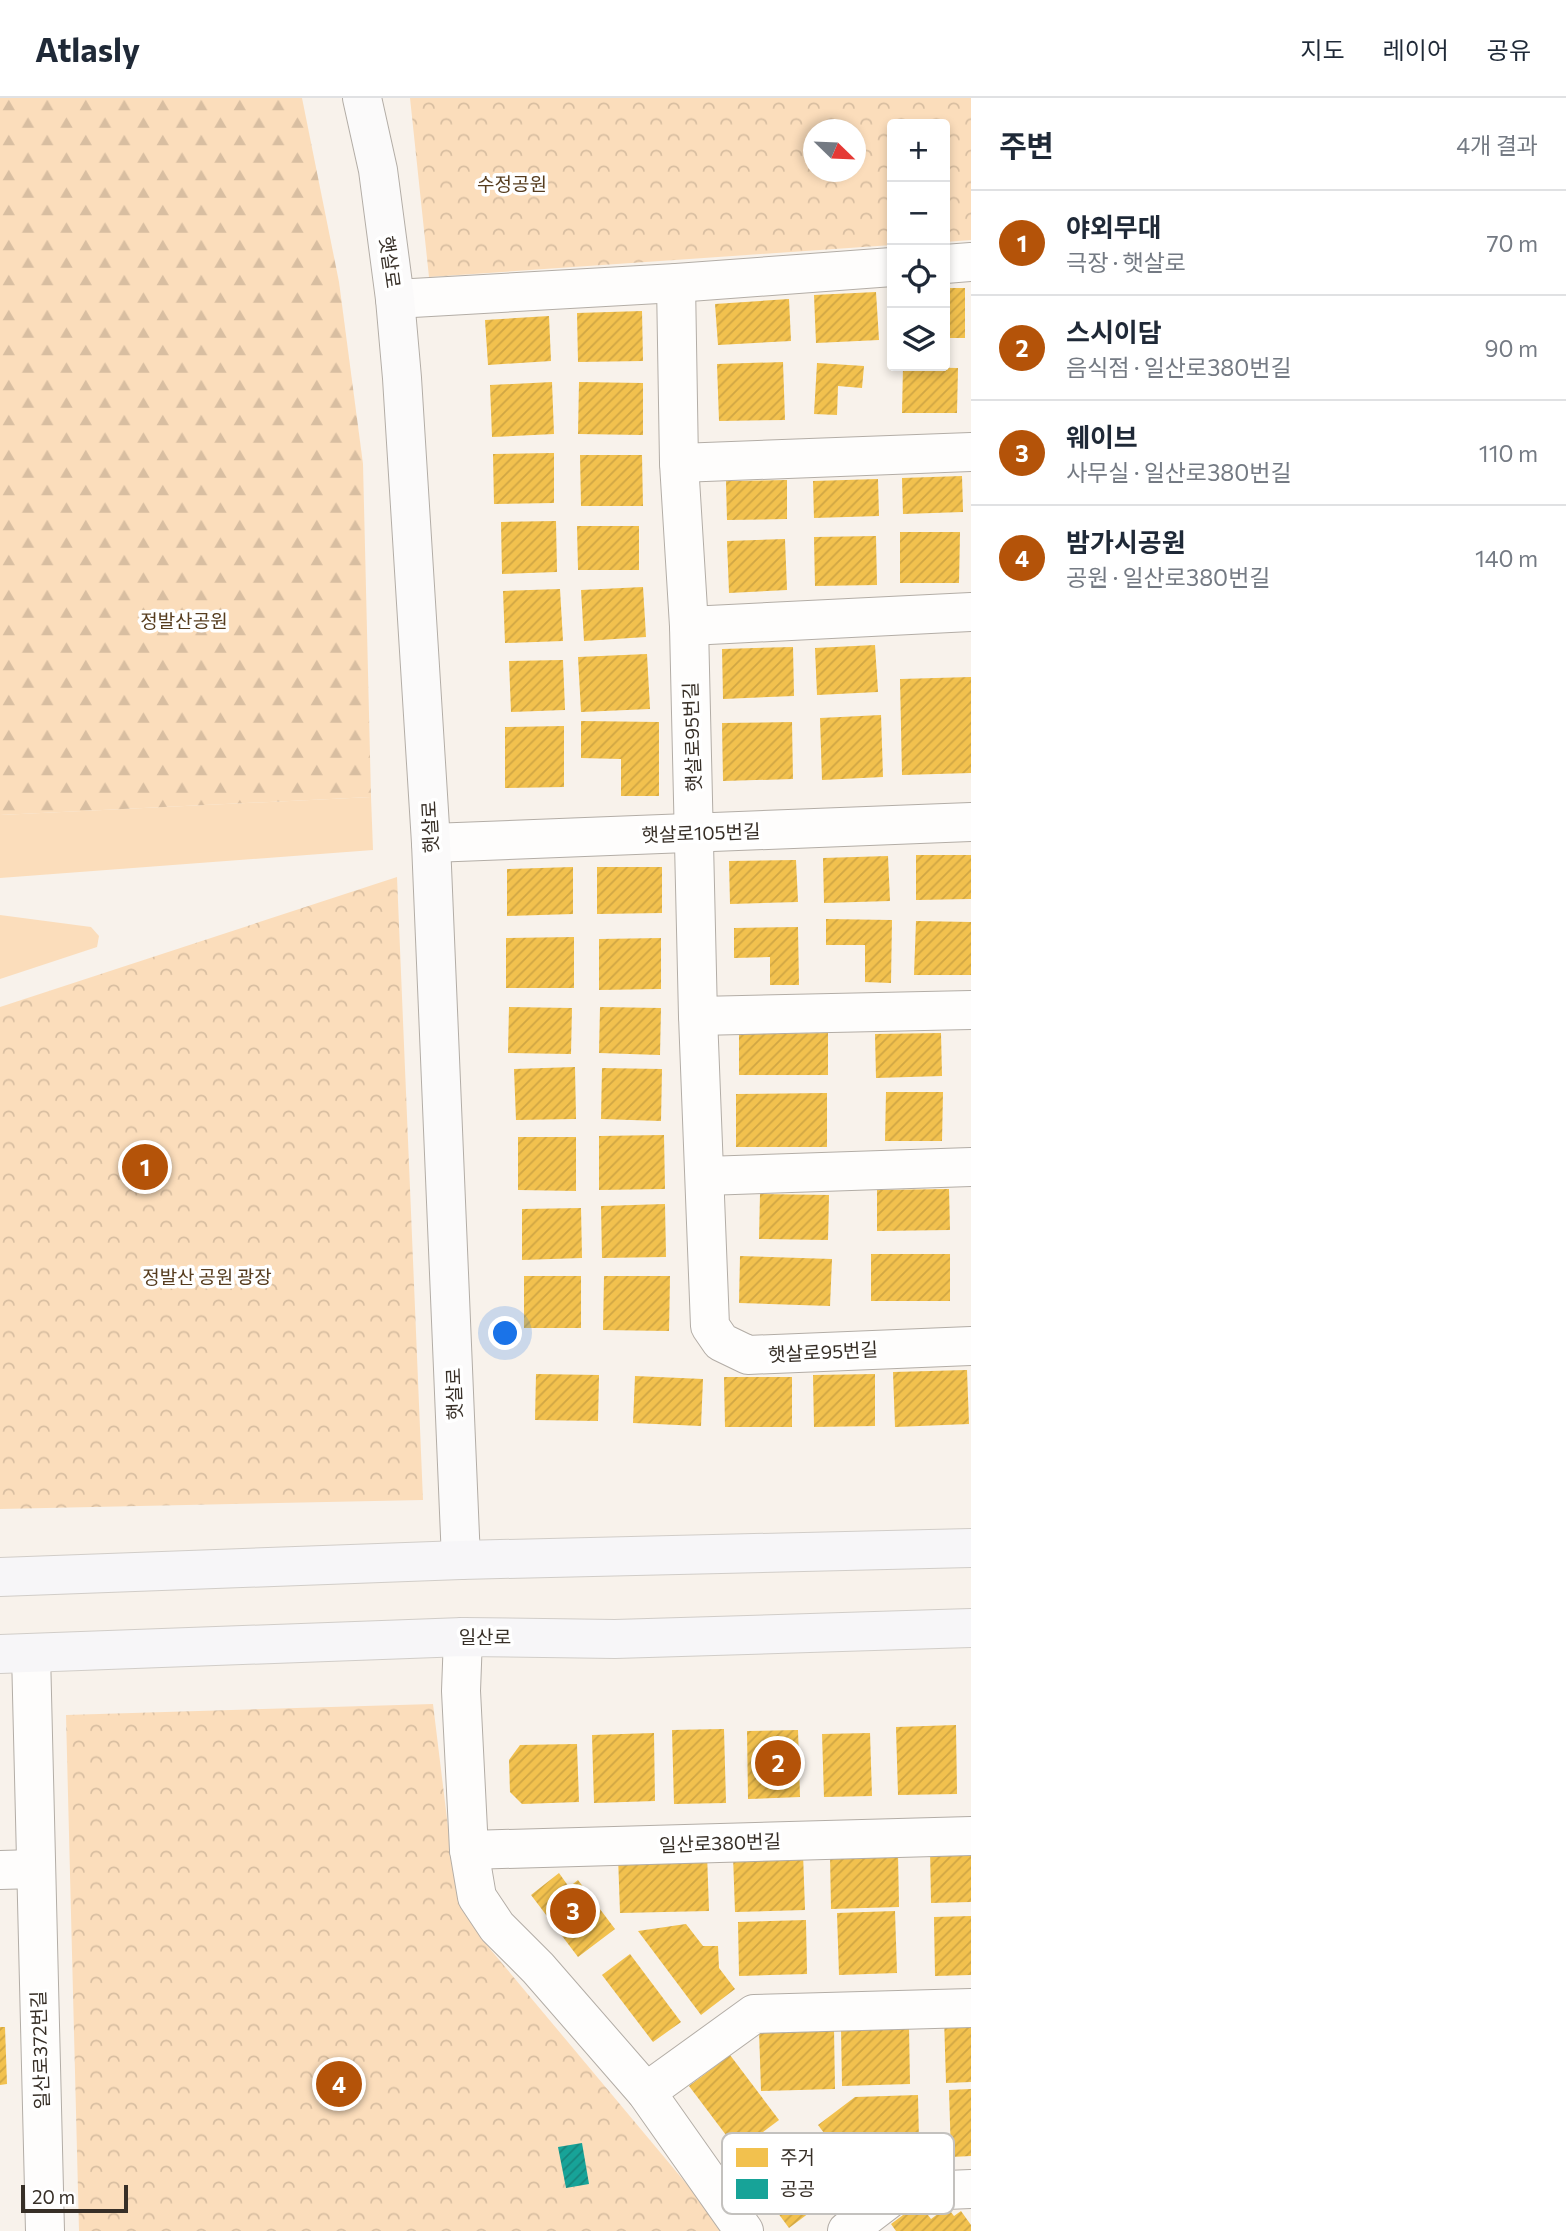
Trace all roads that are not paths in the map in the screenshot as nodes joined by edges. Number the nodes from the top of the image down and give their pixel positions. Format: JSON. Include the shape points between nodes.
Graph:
{"nodes":[{"id":1,"x":362,"y":98,"type":"edge"},
{"id":2,"x":971,"y":262,"type":"edge"},
{"id":3,"x":950,"y":264,"type":"edge"},
{"id":4,"x":887,"y":267,"type":"edge"},
{"id":5,"x":676,"y":283,"type":"junction"},
{"id":6,"x":395,"y":299,"type":"junction"},
{"id":7,"x":971,"y":452,"type":"edge"},
{"id":8,"x":680,"y":463,"type":"junction"},
{"id":9,"x":971,"y":612,"type":"edge"},
{"id":10,"x":689,"y":626,"type":"junction"},
{"id":11,"x":971,"y":822,"type":"edge"},
{"id":12,"x":695,"y":833,"type":"junction"},
{"id":13,"x":431,"y":843,"type":"junction"},
{"id":14,"x":971,"y":1010,"type":"edge"},
{"id":15,"x":698,"y":1016,"type":"junction"},
{"id":16,"x":971,"y":1167,"type":"edge"},
{"id":17,"x":705,"y":1176,"type":"junction"},
{"id":18,"x":971,"y":1346,"type":"edge"},
{"id":19,"x":971,"y":1548,"type":"edge"},
{"id":20,"x":461,"y":1560,"type":"junction"},
{"id":21,"x":0,"y":1577,"type":"edge"},
{"id":22,"x":971,"y":1628,"type":"edge"},
{"id":23,"x":463,"y":1637,"type":"junction"},
{"id":24,"x":16,"y":1653,"type":"edge"},
{"id":25,"x":971,"y":1836,"type":"edge"},
{"id":26,"x":469,"y":1850,"type":"junction"},
{"id":27,"x":17,"y":1869,"type":"edge"},
{"id":28,"x":971,"y":2008,"type":"edge"},
{"id":29,"x":646,"y":2092,"type":"junction"},
{"id":30,"x":722,"y":2200,"type":"edge"},
{"id":31,"x":732,"y":2214,"type":"edge"},
{"id":32,"x":869,"y":2214,"type":"edge"},
{"id":33,"x":45,"y":2231,"type":"edge"},
{"id":34,"x":744,"y":2231,"type":"edge"},
{"id":35,"x":847,"y":2231,"type":"edge"}],
"edges":[{"from":1,"to":6,"type":"street","name":"햇살로","via":[[378,170]]},
{"from":2,"to":3,"type":"street"},
{"from":4,"to":5,"type":"street"},
{"from":5,"to":6,"type":"street"},
{"from":5,"to":8,"type":"street","name":"햇살로95번길"},
{"from":6,"to":13,"type":"street","name":"햇살로"},
{"from":7,"to":8,"type":"street"},
{"from":8,"to":10,"type":"street","name":"햇살로95번길"},
{"from":9,"to":10,"type":"street"},
{"from":10,"to":12,"type":"street","name":"햇살로95번길"},
{"from":11,"to":12,"type":"street","name":"햇살로105번길"},
{"from":12,"to":13,"type":"street","name":"햇살로105번길"},
{"from":12,"to":15,"type":"street","name":"햇살로95번길"},
{"from":13,"to":20,"type":"street","name":"햇살로"},
{"from":14,"to":15,"type":"street"},
{"from":15,"to":17,"type":"street","name":"햇살로95번길"},
{"from":16,"to":17,"type":"street"},
{"from":17,"to":18,"type":"street","name":"햇살로95번길","via":[[710,1326],[721,1342],[748,1355]]},
{"from":19,"to":20,"type":"main road"},
{"from":20,"to":21,"type":"main road"},
{"from":22,"to":23,"type":"main road","name":"일산로","via":[[615,1639]]},
{"from":23,"to":24,"type":"main road","name":"일산로"},
{"from":23,"to":26,"type":"street","via":[[461,1691]]},
{"from":24,"to":27,"type":"street","name":"일산로372번길"},
{"from":25,"to":26,"type":"street","name":"일산로380번길"},
{"from":26,"to":29,"type":"street","via":[[477,1897],[497,1927]]},
{"from":27,"to":33,"type":"street","name":"일산로372번길"},
{"from":28,"to":29,"type":"street","via":[[754,2014]]},
{"from":29,"to":30,"type":"street"},
{"from":31,"to":34,"type":"street"},
{"from":32,"to":35,"type":"street"}]}
